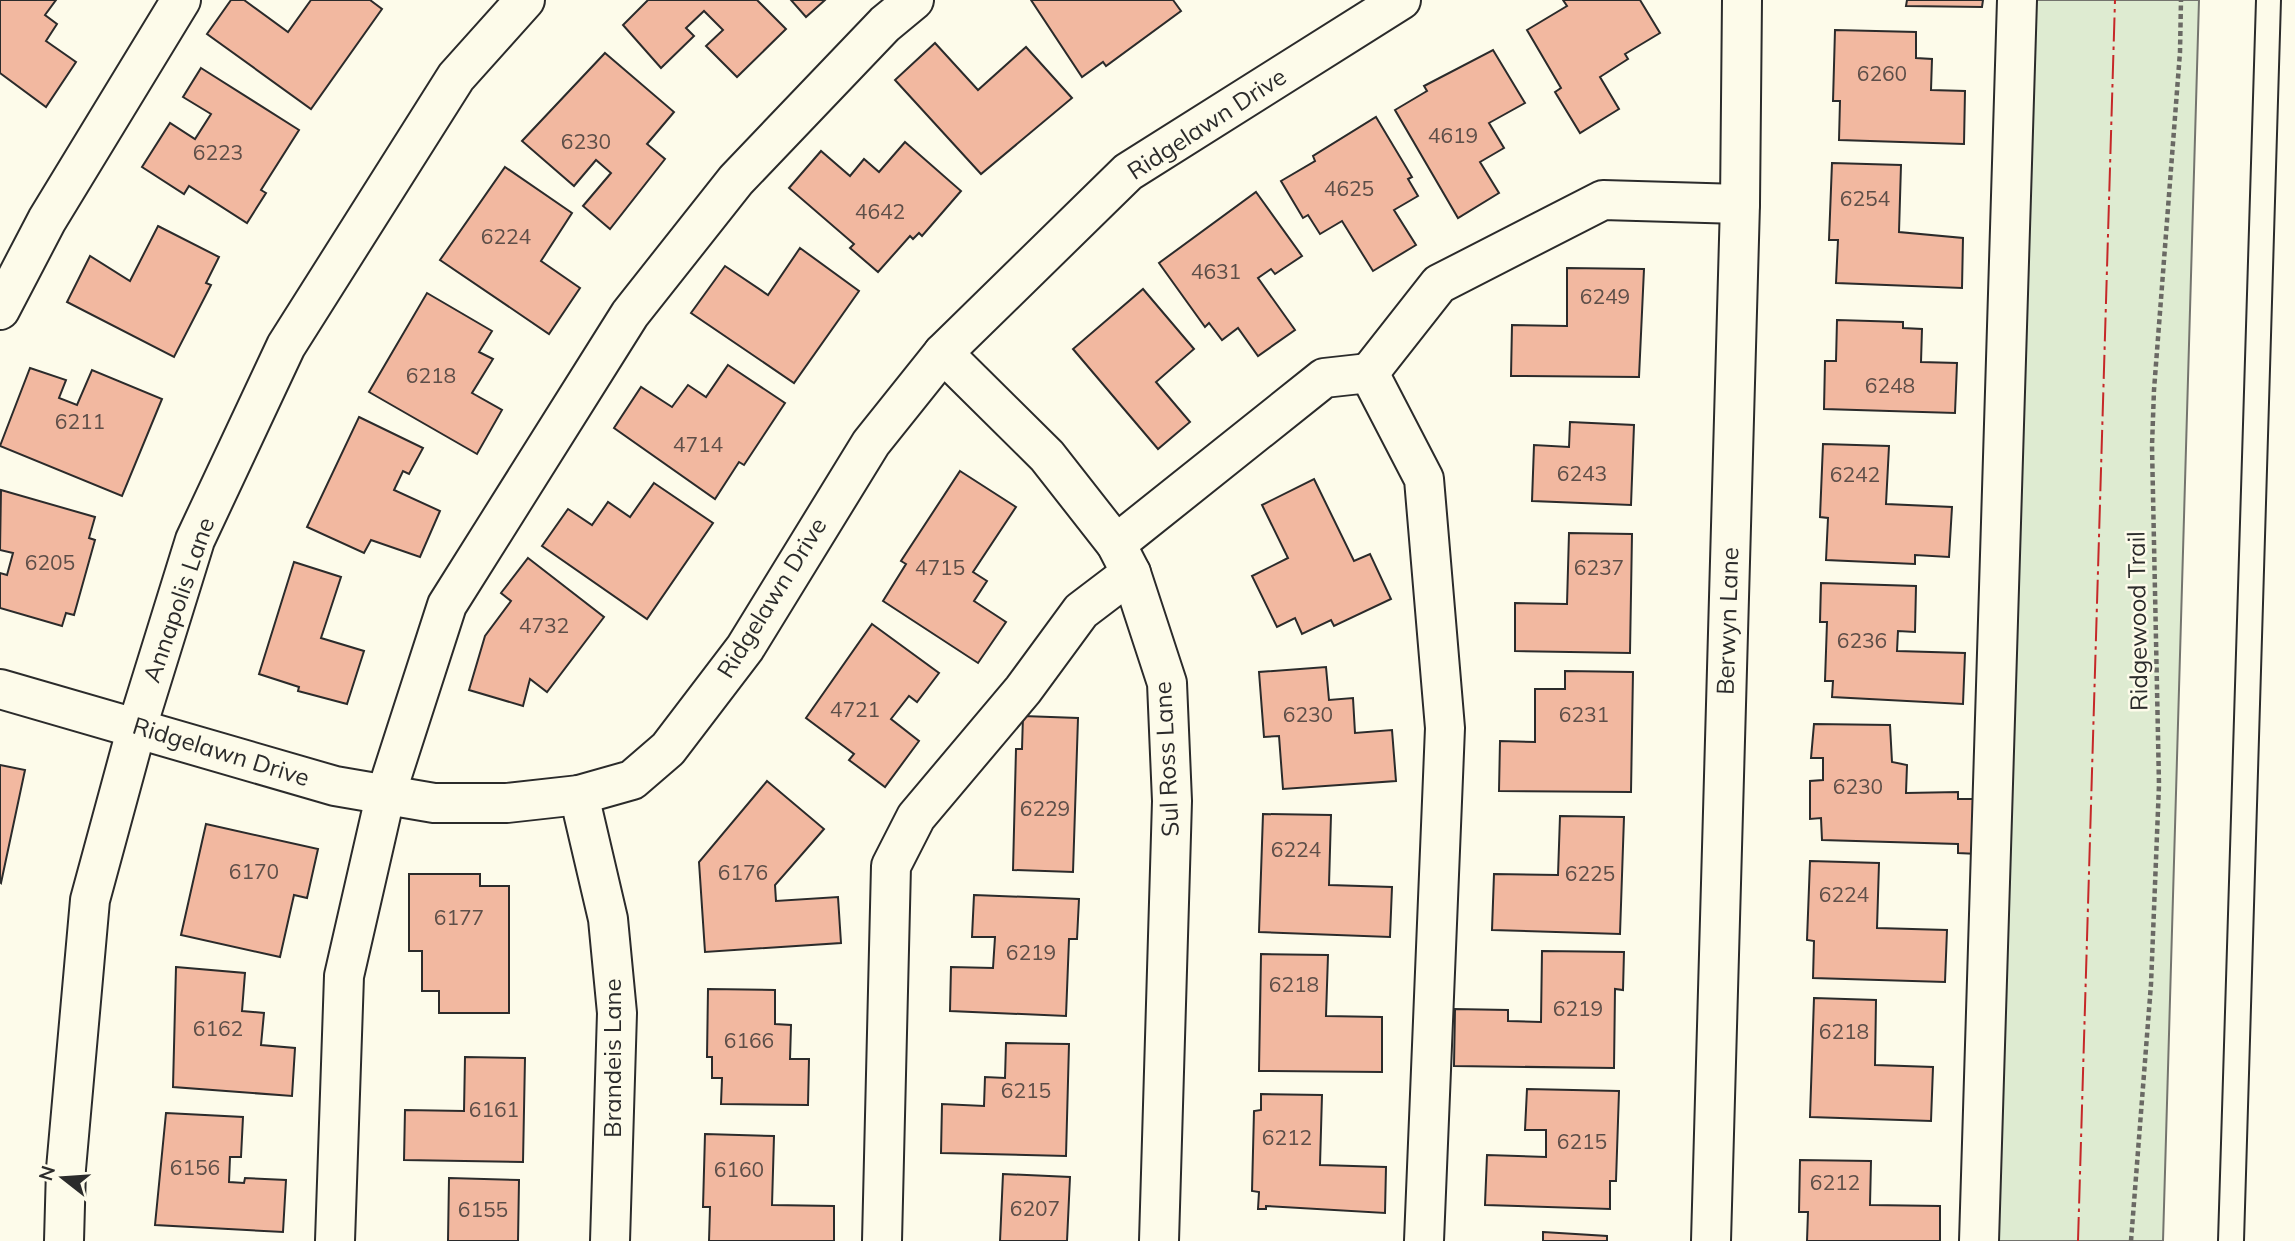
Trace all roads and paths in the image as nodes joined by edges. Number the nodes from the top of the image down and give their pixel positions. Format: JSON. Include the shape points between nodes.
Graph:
{"nodes":[{"id":1,"x":181,"y":0,"type":"edge"},
{"id":2,"x":525,"y":0,"type":"edge"},
{"id":3,"x":914,"y":0,"type":"edge"},
{"id":4,"x":1401,"y":0,"type":"edge"},
{"id":5,"x":1742,"y":0,"type":"edge"},
{"id":6,"x":2017,"y":0,"type":"edge"},
{"id":7,"x":2181,"y":0,"type":"edge"},
{"id":8,"x":1740,"y":204,"type":"junction"},
{"id":9,"x":0,"y":310,"type":"edge"},
{"id":10,"x":943,"y":353,"type":"junction"},
{"id":11,"x":1369,"y":373,"type":"junction"},
{"id":12,"x":1124,"y":559,"type":"junction"},
{"id":13,"x":0,"y":689,"type":"edge"},
{"id":14,"x":137,"y":727,"type":"junction"},
{"id":15,"x":579,"y":795,"type":"junction"},
{"id":16,"x":385,"y":797,"type":"junction"},
{"id":17,"x":65,"y":1241,"type":"edge"},
{"id":18,"x":335,"y":1241,"type":"edge"},
{"id":19,"x":610,"y":1241,"type":"edge"},
{"id":20,"x":882,"y":1241,"type":"edge"},
{"id":21,"x":1159,"y":1241,"type":"edge"},
{"id":22,"x":1424,"y":1241,"type":"edge"},
{"id":23,"x":1711,"y":1241,"type":"edge"},
{"id":24,"x":1979,"y":1241,"type":"edge"},
{"id":25,"x":2131,"y":1241,"type":"edge"}],
"edges":[{"from":1,"to":9,"type":"street","via":[[47,220]]},
{"from":2,"to":14,"type":"street","name":"Annapolis Lane","via":[[456,77],[286,346],[195,540]]},
{"from":3,"to":16,"type":"street","via":[[885,24],[736,180],[630,314],[447,605]]},
{"from":4,"to":10,"type":"street","name":"Ridgelawn Drive","via":[[1128,172]]},
{"from":5,"to":8,"type":"street","name":"Berwyn Lane"},
{"from":6,"to":24,"type":"street"},
{"from":7,"to":25,"type":"path","name":"Ridgewood Trail","via":[[2154,390],[2159,785],[2151,984]]},
{"from":8,"to":11,"type":"street","via":[[1604,200],[1439,284]]},
{"from":8,"to":23,"type":"street","name":"Berwyn Lane"},
{"from":10,"to":12,"type":"street","name":"Sul Ross Lane","via":[[1046,456]]},
{"from":10,"to":15,"type":"street","name":"Ridgelawn Drive","via":[[871,443],[745,648],[668,749],[632,780]]},
{"from":11,"to":12,"type":"street","via":[[1324,378]]},
{"from":11,"to":22,"type":"street","via":[[1424,480],[1445,728]]},
{"from":12,"to":20,"type":"street","via":[[1023,690],[916,817],[891,866]]},
{"from":12,"to":21,"type":"street","name":"Sul Ross Lane","via":[[1167,683],[1172,788]]},
{"from":13,"to":14,"type":"street","name":"Ridgelawn Drive"},
{"from":14,"to":16,"type":"street","name":"Ridgelawn Drive"},
{"from":14,"to":17,"type":"street","name":"Annapolis Lane","via":[[90,900],[66,1168]]},
{"from":15,"to":16,"type":"street","name":"Ridgelawn Drive","via":[[507,803],[434,803]]},
{"from":15,"to":19,"type":"street","name":"Brandeis Lane","via":[[608,919],[617,1013]]},
{"from":16,"to":18,"type":"street","via":[[344,976]]}]}
